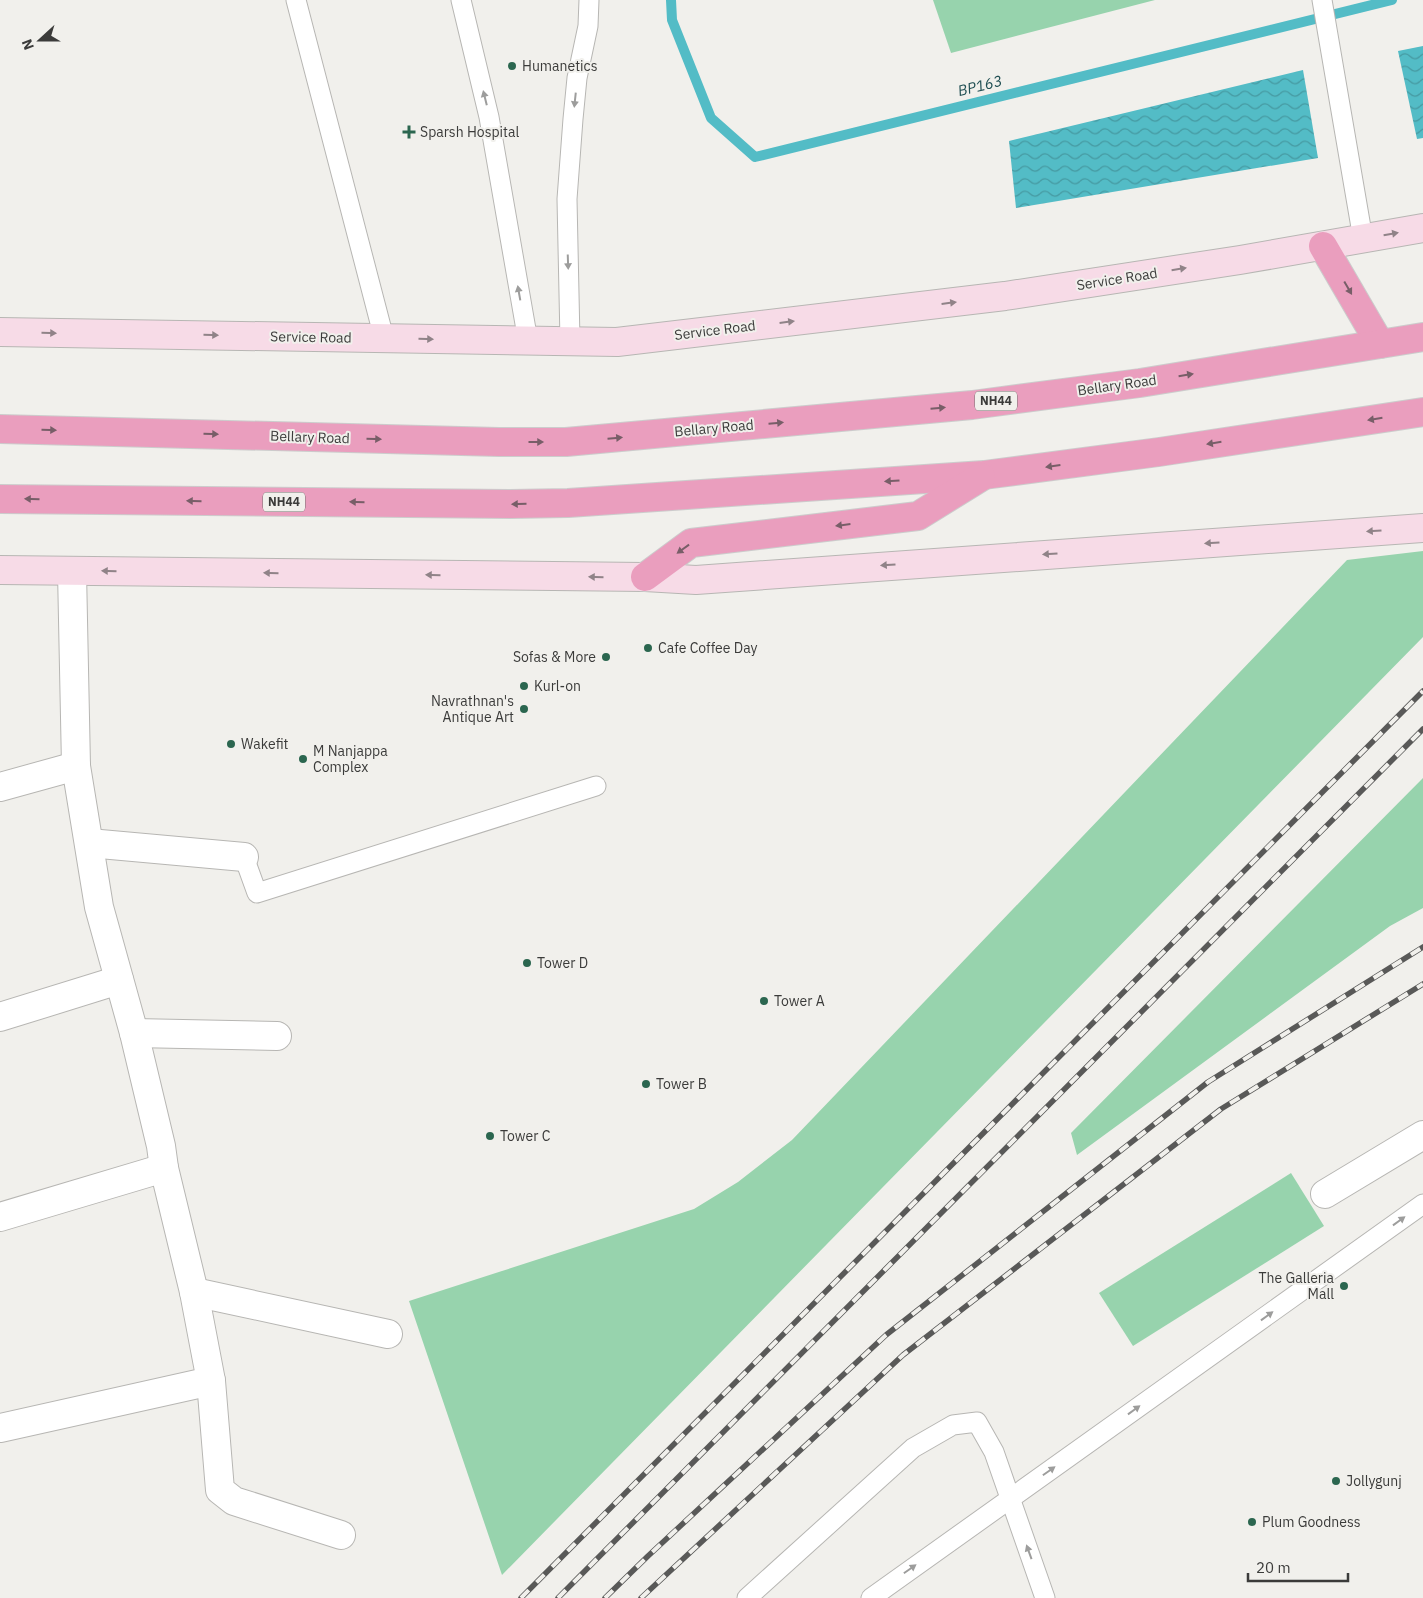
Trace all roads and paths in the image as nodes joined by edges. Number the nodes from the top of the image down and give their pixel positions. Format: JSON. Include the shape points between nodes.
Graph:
{"nodes":[{"id":1,"x":296,"y":0,"type":"edge"},
{"id":2,"x":460,"y":0,"type":"edge"},
{"id":3,"x":588,"y":0,"type":"edge"},
{"id":4,"x":1323,"y":4,"type":"edge"},
{"id":5,"x":1423,"y":228,"type":"edge"},
{"id":6,"x":1363,"y":239,"type":"junction"},
{"id":7,"x":1323,"y":246,"type":"junction"},
{"id":8,"x":0,"y":332,"type":"edge"},
{"id":9,"x":1423,"y":337,"type":"edge"},
{"id":10,"x":384,"y":338,"type":"junction"},
{"id":11,"x":528,"y":341,"type":"junction"},
{"id":12,"x":570,"y":341,"type":"junction"},
{"id":13,"x":1380,"y":344,"type":"junction"},
{"id":14,"x":1423,"y":412,"type":"edge"},
{"id":15,"x":0,"y":429,"type":"edge"},
{"id":16,"x":984,"y":475,"type":"junction"},
{"id":17,"x":0,"y":499,"type":"edge"},
{"id":18,"x":1423,"y":528,"type":"edge"},
{"id":19,"x":0,"y":570,"type":"edge"},
{"id":20,"x":72,"y":570,"type":"junction"},
{"id":21,"x":645,"y":577,"type":"junction"},
{"id":22,"x":76,"y":766,"type":"junction"},
{"id":23,"x":596,"y":786,"type":"dead end"},
{"id":24,"x":0,"y":787,"type":"edge"},
{"id":25,"x":89,"y":843,"type":"junction"},
{"id":26,"x":244,"y":857,"type":"joint"},
{"id":27,"x":119,"y":980,"type":"junction"},
{"id":28,"x":0,"y":1017,"type":"edge"},
{"id":29,"x":134,"y":1033,"type":"junction"},
{"id":30,"x":277,"y":1036,"type":"dead end"},
{"id":31,"x":1423,"y":1135,"type":"edge"},
{"id":32,"x":164,"y":1168,"type":"junction"},
{"id":33,"x":1325,"y":1194,"type":"dead end"},
{"id":34,"x":1423,"y":1204,"type":"edge"},
{"id":35,"x":0,"y":1216,"type":"edge"},
{"id":36,"x":194,"y":1292,"type":"junction"},
{"id":37,"x":388,"y":1334,"type":"dead end"},
{"id":38,"x":211,"y":1381,"type":"junction"},
{"id":39,"x":0,"y":1428,"type":"edge"},
{"id":40,"x":1009,"y":1499,"type":"junction"},
{"id":41,"x":341,"y":1535,"type":"dead end"},
{"id":42,"x":747,"y":1598,"type":"edge"},
{"id":43,"x":871,"y":1598,"type":"edge"},
{"id":44,"x":1045,"y":1598,"type":"edge"}],
"edges":[{"from":1,"to":10,"type":"lane"},
{"from":11,"to":2,"type":"lane","one_way":true,"via":[[489,117]]},
{"from":3,"to":12,"type":"lane","one_way":true,"via":[[588,26],[577,78],[567,199]]},
{"from":4,"to":6,"type":"lane"},
{"from":6,"to":5,"type":"main road","name":"Service Road","one_way":true},
{"from":6,"to":7,"type":"main road","name":"Service Road"},
{"from":12,"to":7,"type":"main road","name":"Service Road","one_way":true,"via":[[617,342],[1005,296]]},
{"from":7,"to":13,"type":"highway","one_way":true},
{"from":8,"to":10,"type":"main road","name":"Service Road","one_way":true},
{"from":9,"to":13,"type":"highway","name":"Bellary Road","number":"NH44"},
{"from":10,"to":11,"type":"main road","name":"Service Road","one_way":true},
{"from":11,"to":12,"type":"main road","name":"Service Road"},
{"from":15,"to":13,"type":"highway","name":"Bellary Road","number":"NH44","one_way":true,"via":[[566,442],[972,405],[1140,383]]},
{"from":14,"to":16,"type":"highway","number":"NH44","one_way":true},
{"from":16,"to":17,"type":"highway","number":"NH44","one_way":true,"via":[[568,503]]},
{"from":16,"to":21,"type":"highway","one_way":true,"via":[[918,516],[691,544]]},
{"from":18,"to":21,"type":"main road","one_way":true,"via":[[696,580]]},
{"from":19,"to":20,"type":"main road"},
{"from":21,"to":20,"type":"main road","one_way":true},
{"from":20,"to":22,"type":"street"},
{"from":22,"to":24,"type":"street"},
{"from":22,"to":25,"type":"street"},
{"from":23,"to":26,"type":"lane","via":[[257,893]]},
{"from":25,"to":26,"type":"street"},
{"from":25,"to":27,"type":"street","via":[[99,907]]},
{"from":27,"to":28,"type":"street"},
{"from":27,"to":29,"type":"street"},
{"from":29,"to":30,"type":"street"},
{"from":29,"to":32,"type":"street"},
{"from":31,"to":33,"type":"street"},
{"from":32,"to":35,"type":"street"},
{"from":32,"to":36,"type":"street"},
{"from":40,"to":34,"type":"lane","one_way":true},
{"from":36,"to":37,"type":"street"},
{"from":36,"to":38,"type":"street"},
{"from":38,"to":39,"type":"street"},
{"from":38,"to":41,"type":"street","via":[[220,1490],[234,1500]]},
{"from":40,"to":42,"type":"lane","via":[[994,1452],[977,1422],[953,1425],[913,1448]]},
{"from":43,"to":40,"type":"lane","one_way":true},
{"from":44,"to":40,"type":"lane","one_way":true}]}
